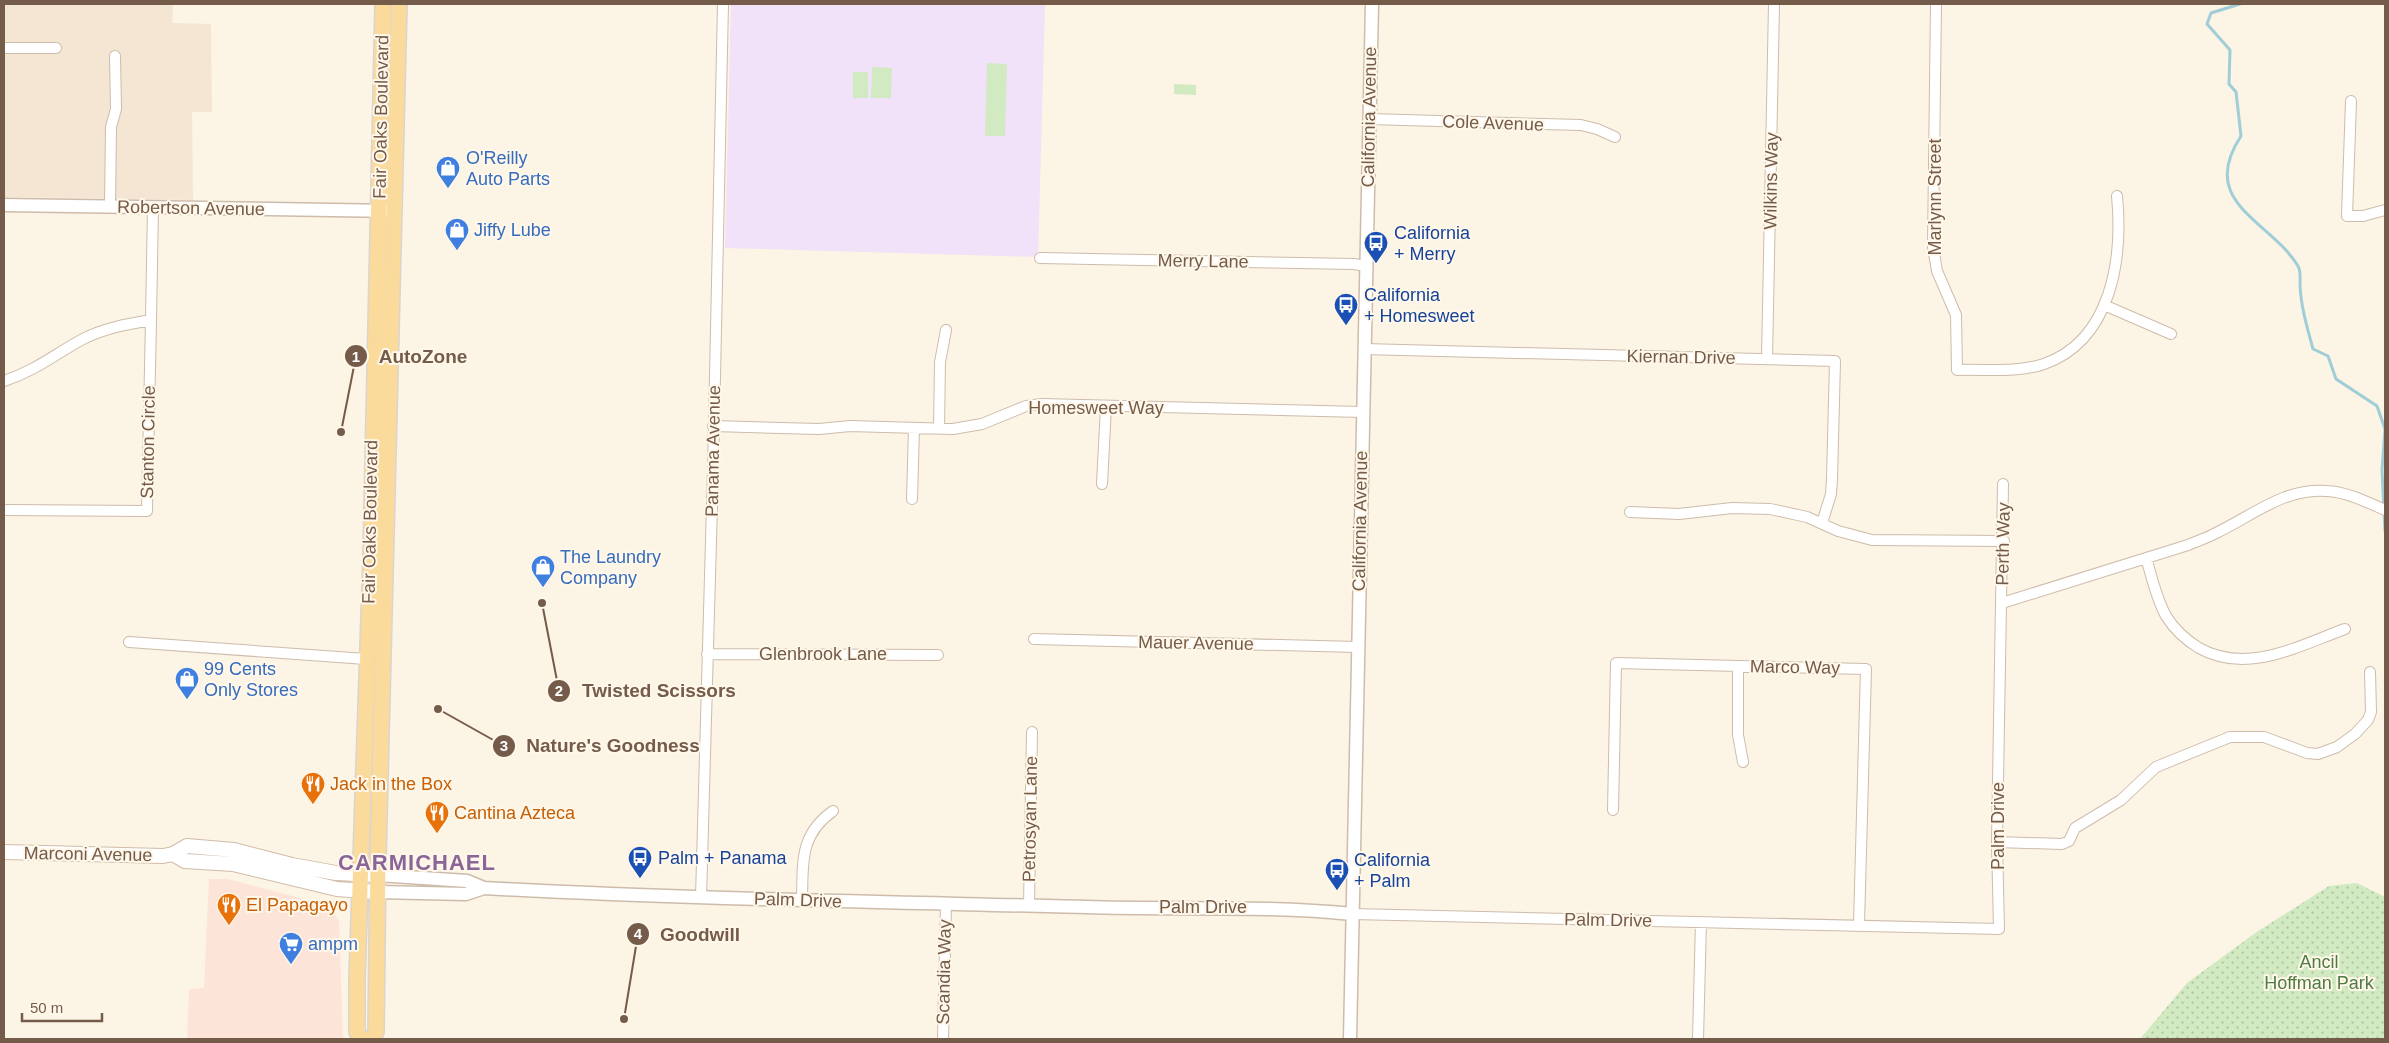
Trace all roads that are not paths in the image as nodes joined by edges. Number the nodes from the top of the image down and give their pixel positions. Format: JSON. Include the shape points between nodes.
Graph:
{"nodes":[{"id":1,"x":383,"y":4,"type":"edge"},
{"id":2,"x":399,"y":4,"type":"edge"},
{"id":3,"x":723,"y":4,"type":"edge"},
{"id":4,"x":1372,"y":4,"type":"edge"},
{"id":5,"x":1774,"y":4,"type":"edge"},
{"id":6,"x":1936,"y":4,"type":"edge"},
{"id":7,"x":4,"y":48,"type":"edge"},
{"id":8,"x":56,"y":48,"type":"dead end"},
{"id":9,"x":115,"y":56,"type":"dead end"},
{"id":10,"x":2351,"y":101,"type":"dead end"},
{"id":11,"x":1369,"y":119,"type":"junction"},
{"id":12,"x":1615,"y":137,"type":"dead end"},
{"id":13,"x":2117,"y":196,"type":"dead end"},
{"id":14,"x":4,"y":205,"type":"edge"},
{"id":15,"x":110,"y":206,"type":"junction"},
{"id":16,"x":153,"y":207,"type":"junction"},
{"id":17,"x":2385,"y":210,"type":"edge"},
{"id":18,"x":379,"y":211,"type":"junction"},
{"id":19,"x":395,"y":211,"type":"junction"},
{"id":20,"x":1040,"y":258,"type":"dead end"},
{"id":21,"x":1366,"y":266,"type":"junction"},
{"id":22,"x":2104,"y":305,"type":"junction"},
{"id":23,"x":151,"y":320,"type":"junction"},
{"id":24,"x":946,"y":330,"type":"dead end"},
{"id":25,"x":2171,"y":334,"type":"dead end"},
{"id":26,"x":1364,"y":349,"type":"junction"},
{"id":27,"x":1768,"y":359,"type":"junction"},
{"id":28,"x":4,"y":381,"type":"edge"},
{"id":29,"x":1106,"y":406,"type":"junction"},
{"id":30,"x":1363,"y":412,"type":"junction"},
{"id":31,"x":713,"y":426,"type":"junction"},
{"id":32,"x":914,"y":428,"type":"junction"},
{"id":33,"x":939,"y":429,"type":"junction"},
{"id":34,"x":1102,"y":484,"type":"dead end"},
{"id":35,"x":2003,"y":484,"type":"dead end"},
{"id":36,"x":912,"y":499,"type":"dead end"},
{"id":37,"x":4,"y":510,"type":"edge"},
{"id":38,"x":2385,"y":510,"type":"edge"},
{"id":39,"x":1630,"y":512,"type":"dead end"},
{"id":40,"x":1822,"y":523,"type":"junction"},
{"id":41,"x":2004,"y":541,"type":"junction"},
{"id":42,"x":370,"y":547,"type":"junction"},
{"id":43,"x":2146,"y":558,"type":"junction"},
{"id":44,"x":2002,"y":603,"type":"junction"},
{"id":45,"x":2345,"y":629,"type":"dead end"},
{"id":46,"x":1034,"y":639,"type":"dead end"},
{"id":47,"x":129,"y":642,"type":"dead end"},
{"id":48,"x":1358,"y":648,"type":"junction"},
{"id":49,"x":707,"y":654,"type":"junction"},
{"id":50,"x":938,"y":655,"type":"dead end"},
{"id":51,"x":366,"y":659,"type":"junction"},
{"id":52,"x":1738,"y":666,"type":"junction"},
{"id":53,"x":2370,"y":672,"type":"dead end"},
{"id":54,"x":383,"y":678,"type":"junction"},
{"id":55,"x":1032,"y":732,"type":"dead end"},
{"id":56,"x":1742,"y":762,"type":"dead end"},
{"id":57,"x":1612,"y":810,"type":"dead end"},
{"id":58,"x":834,"y":811,"type":"dead end"},
{"id":59,"x":1997,"y":842,"type":"junction"},
{"id":60,"x":4,"y":852,"type":"edge"},
{"id":61,"x":173,"y":854,"type":"junction"},
{"id":62,"x":360,"y":874,"type":"junction"},
{"id":63,"x":378,"y":875,"type":"junction"},
{"id":64,"x":484,"y":888,"type":"junction"},
{"id":65,"x":360,"y":891,"type":"junction"},
{"id":66,"x":377,"y":892,"type":"junction"},
{"id":67,"x":701,"y":898,"type":"junction"},
{"id":68,"x":802,"y":901,"type":"junction"},
{"id":69,"x":946,"y":904,"type":"junction"},
{"id":70,"x":1029,"y":906,"type":"junction"},
{"id":71,"x":1352,"y":914,"type":"junction"},
{"id":72,"x":1700,"y":922,"type":"junction"},
{"id":73,"x":1859,"y":924,"type":"junction"},
{"id":74,"x":361,"y":1039,"type":"edge"},
{"id":75,"x":372,"y":1039,"type":"edge"},
{"id":76,"x":942,"y":1039,"type":"edge"},
{"id":77,"x":1350,"y":1039,"type":"edge"},
{"id":78,"x":1698,"y":1039,"type":"edge"}],
"edges":[{"from":1,"to":18,"type":"main road","name":"Fair Oaks Boulevard"},
{"from":2,"to":19,"type":"main road","name":"Fair Oaks Boulevard"},
{"from":3,"to":31,"type":"street","name":"Panama Avenue"},
{"from":4,"to":11,"type":"street","name":"California Avenue"},
{"from":5,"to":27,"type":"street","name":"Wilkins Way"},
{"from":6,"to":22,"type":"street","name":"Marlynn Street","via":[[1933,247],[1937,271],[1956,315],[1957,370],[2012,369],[2044,364],[2080,342]]},
{"from":7,"to":8,"type":"street"},
{"from":9,"to":15,"type":"street","via":[[116,109],[111,126]]},
{"from":10,"to":17,"type":"street","via":[[2347,216]]},
{"from":11,"to":12,"type":"street","name":"Cole Avenue","via":[[1581,125]]},
{"from":11,"to":21,"type":"street","name":"California Avenue"},
{"from":13,"to":22,"type":"street","name":"Marlynn Street","via":[[2118,258]]},
{"from":14,"to":15,"type":"street","name":"Robertson Avenue"},
{"from":15,"to":16,"type":"street","name":"Robertson Avenue"},
{"from":16,"to":18,"type":"street","name":"Robertson Avenue"},
{"from":16,"to":23,"type":"street","name":"Stanton Circle"},
{"from":18,"to":19,"type":"street","name":"Robertson Avenue"},
{"from":18,"to":42,"type":"main road","name":"Fair Oaks Boulevard"},
{"from":19,"to":54,"type":"main road","name":"Fair Oaks Boulevard"},
{"from":20,"to":21,"type":"street","name":"Merry Lane"},
{"from":21,"to":26,"type":"street","name":"California Avenue"},
{"from":22,"to":25,"type":"street"},
{"from":23,"to":28,"type":"street","via":[[98,332],[34,369]]},
{"from":23,"to":37,"type":"street","name":"Stanton Circle","via":[[147,511]]},
{"from":24,"to":33,"type":"street","via":[[940,362]]},
{"from":26,"to":27,"type":"street","name":"Kiernan Drive"},
{"from":26,"to":30,"type":"street","name":"California Avenue"},
{"from":27,"to":40,"type":"street","name":"Kiernan Drive","via":[[1835,361],[1831,494]]},
{"from":29,"to":30,"type":"street","name":"Homesweet Way"},
{"from":29,"to":33,"type":"street","name":"Homesweet Way","via":[[1034,405],[1010,411],[982,424]]},
{"from":29,"to":34,"type":"street"},
{"from":30,"to":48,"type":"street","name":"California Avenue"},
{"from":31,"to":32,"type":"street","name":"Homesweet Way","via":[[819,430],[850,426]]},
{"from":31,"to":49,"type":"street","name":"Panama Avenue"},
{"from":32,"to":33,"type":"street","name":"Homesweet Way"},
{"from":32,"to":36,"type":"street"},
{"from":35,"to":41,"type":"street","name":"Perth Way"},
{"from":38,"to":43,"type":"street","via":[[2336,492],[2301,492],[2272,503],[2216,533]]},
{"from":39,"to":40,"type":"street","via":[[1678,514],[1751,508],[1789,512]]},
{"from":40,"to":41,"type":"street","via":[[1872,540]]},
{"from":41,"to":44,"type":"street","name":"Perth Way"},
{"from":42,"to":51,"type":"main road","name":"Fair Oaks Boulevard"},
{"from":42,"to":54,"type":"main road","via":[[377,560],[376,668]]},
{"from":43,"to":44,"type":"street"},
{"from":43,"to":45,"type":"street","via":[[2159,601],[2170,622],[2192,644],[2221,658],[2253,660],[2268,657]]},
{"from":44,"to":59,"type":"street","name":"Palm Drive"},
{"from":46,"to":48,"type":"street","name":"Mauer Avenue"},
{"from":47,"to":51,"type":"street"},
{"from":48,"to":71,"type":"street","name":"California Avenue"},
{"from":49,"to":50,"type":"street","name":"Glenbrook Lane"},
{"from":49,"to":67,"type":"street","name":"Panama Avenue"},
{"from":51,"to":62,"type":"main road","name":"Fair Oaks Boulevard"},
{"from":52,"to":56,"type":"street","via":[[1738,735]]},
{"from":52,"to":57,"type":"street","name":"Marco Way","via":[[1616,663]]},
{"from":52,"to":73,"type":"street","name":"Marco Way","via":[[1866,669]]},
{"from":53,"to":59,"type":"street","via":[[2371,712],[2368,720],[2355,734],[2329,751],[2307,753],[2264,737],[2230,737],[2156,767],[2121,800],[2076,828],[2069,841],[2062,844]]},
{"from":54,"to":63,"type":"main road","name":"Fair Oaks Boulevard"},
{"from":55,"to":70,"type":"street","name":"Petrosyan Lane"},
{"from":58,"to":68,"type":"street","via":[[818,824],[805,845]]},
{"from":59,"to":73,"type":"street","name":"Palm Drive","via":[[1999,929]]},
{"from":60,"to":61,"type":"main road","name":"Marconi Avenue"},
{"from":61,"to":62,"type":"main road","name":"Marconi Avenue","via":[[187,846],[234,850],[292,865]]},
{"from":61,"to":65,"type":"main road","name":"Marconi Avenue","via":[[185,861],[234,864],[336,889]]},
{"from":62,"to":63,"type":"main road","name":"Palm Drive"},
{"from":62,"to":65,"type":"main road","name":"Fair Oaks Boulevard"},
{"from":63,"to":64,"type":"street","name":"Palm Drive","via":[[467,881]]},
{"from":63,"to":66,"type":"main road","name":"Fair Oaks Boulevard"},
{"from":64,"to":66,"type":"street","name":"Palm Drive","via":[[466,894]]},
{"from":64,"to":67,"type":"street","name":"Palm Drive"},
{"from":65,"to":66,"type":"main road","name":"Marconi Avenue"},
{"from":65,"to":74,"type":"main road","name":"Fair Oaks Boulevard","via":[[357,1032]]},
{"from":66,"to":75,"type":"main road","name":"Fair Oaks Boulevard","via":[[376,1032]]},
{"from":67,"to":68,"type":"street","name":"Palm Drive"},
{"from":68,"to":69,"type":"street","name":"Palm Drive"},
{"from":69,"to":70,"type":"street","name":"Palm Drive"},
{"from":69,"to":76,"type":"street","name":"Scandia Way"},
{"from":70,"to":71,"type":"street","name":"Palm Drive","via":[[1298,908]]},
{"from":71,"to":72,"type":"street","name":"Palm Drive"},
{"from":71,"to":77,"type":"street","name":"California Avenue"},
{"from":72,"to":73,"type":"street","name":"Palm Drive"},
{"from":72,"to":78,"type":"street"}]}
